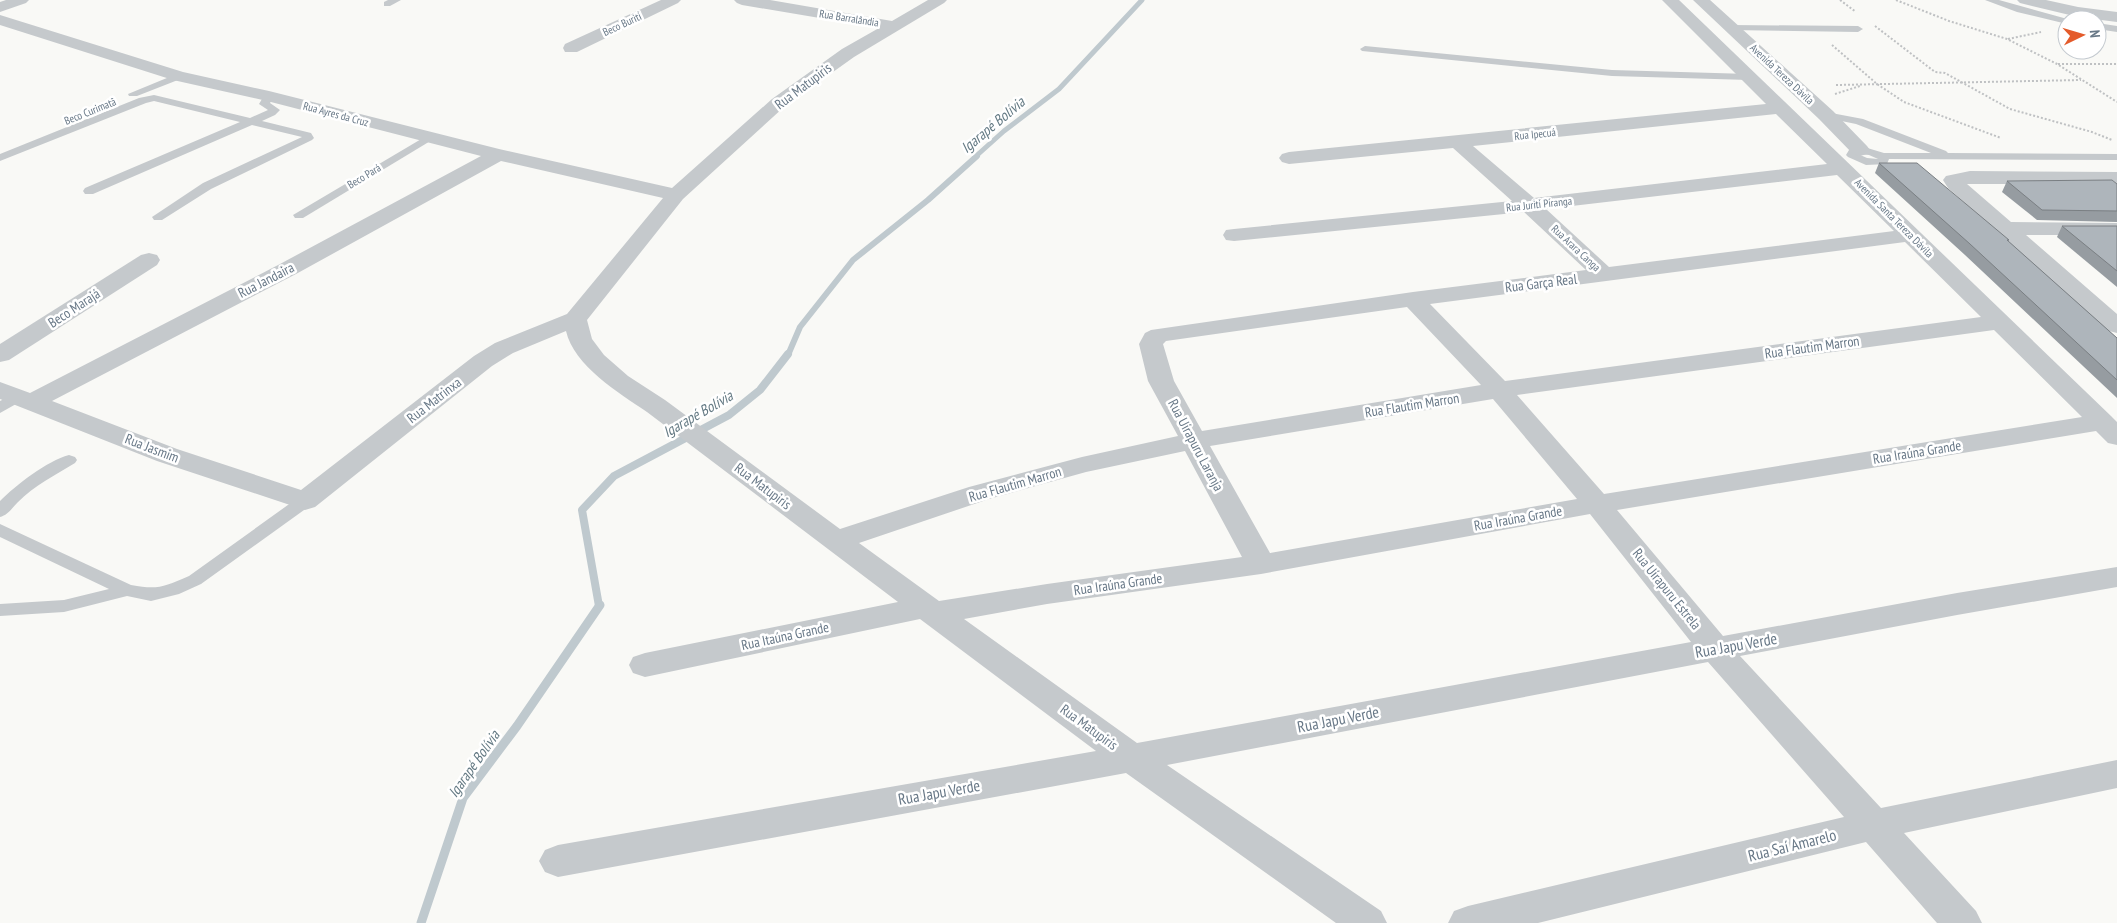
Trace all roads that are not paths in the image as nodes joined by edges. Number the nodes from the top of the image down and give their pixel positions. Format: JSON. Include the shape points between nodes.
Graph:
{"nodes":[{"id":1,"x":21,"y":0,"type":"edge"},
{"id":2,"x":396,"y":0,"type":"edge"},
{"id":3,"x":673,"y":0,"type":"edge"},
{"id":4,"x":742,"y":0,"type":"edge"},
{"id":5,"x":939,"y":0,"type":"edge"},
{"id":6,"x":1670,"y":0,"type":"edge"},
{"id":7,"x":1701,"y":0,"type":"edge"},
{"id":8,"x":1990,"y":0,"type":"edge"},
{"id":9,"x":2025,"y":0,"type":"edge"},
{"id":10,"x":386,"y":4,"type":"dead end"},
{"id":11,"x":0,"y":7,"type":"edge"},
{"id":12,"x":2117,"y":18,"type":"edge"},
{"id":13,"x":2057,"y":19,"type":"edge"},
{"id":14,"x":0,"y":20,"type":"edge"},
{"id":15,"x":896,"y":26,"type":"junction"},
{"id":16,"x":1731,"y":28,"type":"junction"},
{"id":17,"x":1858,"y":29,"type":"dead end"},
{"id":18,"x":571,"y":48,"type":"dead end"},
{"id":19,"x":1365,"y":49,"type":"dead end"},
{"id":20,"x":179,"y":76,"type":"junction"},
{"id":21,"x":1749,"y":77,"type":"junction"},
{"id":22,"x":269,"y":96,"type":"junction"},
{"id":23,"x":1781,"y":108,"type":"junction"},
{"id":24,"x":1826,"y":115,"type":"junction"},
{"id":25,"x":252,"y":121,"type":"junction"},
{"id":26,"x":428,"y":138,"type":"junction"},
{"id":27,"x":1457,"y":142,"type":"junction"},
{"id":28,"x":0,"y":146,"type":"edge"},
{"id":29,"x":1860,"y":150,"type":"joint"},
{"id":30,"x":498,"y":156,"type":"junction"},
{"id":31,"x":1947,"y":156,"type":"junction"},
{"id":32,"x":2117,"y":157,"type":"edge"},
{"id":33,"x":0,"y":158,"type":"edge"},
{"id":34,"x":1289,"y":158,"type":"dead end"},
{"id":35,"x":1844,"y":168,"type":"junction"},
{"id":36,"x":2117,"y":178,"type":"edge"},
{"id":37,"x":89,"y":191,"type":"dead end"},
{"id":38,"x":676,"y":195,"type":"junction"},
{"id":39,"x":1529,"y":205,"type":"junction"},
{"id":40,"x":299,"y":214,"type":"dead end"},
{"id":41,"x":158,"y":217,"type":"dead end"},
{"id":42,"x":2004,"y":228,"type":"junction"},
{"id":43,"x":2117,"y":229,"type":"edge"},
{"id":44,"x":1234,"y":235,"type":"dead end"},
{"id":45,"x":1910,"y":235,"type":"junction"},
{"id":46,"x":149,"y":260,"type":"dead end"},
{"id":47,"x":1604,"y":274,"type":"junction"},
{"id":48,"x":1413,"y":299,"type":"junction"},
{"id":49,"x":575,"y":320,"type":"junction"},
{"id":50,"x":1998,"y":322,"type":"junction"},
{"id":51,"x":2117,"y":326,"type":"edge"},
{"id":52,"x":1171,"y":333,"type":"joint"},
{"id":53,"x":0,"y":355,"type":"edge"},
{"id":54,"x":1499,"y":390,"type":"junction"},
{"id":55,"x":13,"y":399,"type":"edge"},
{"id":56,"x":2109,"y":430,"type":"edge"},
{"id":57,"x":1193,"y":441,"type":"junction"},
{"id":58,"x":69,"y":460,"type":"dead end"},
{"id":59,"x":306,"y":501,"type":"junction"},
{"id":60,"x":1597,"y":504,"type":"junction"},
{"id":61,"x":0,"y":512,"type":"edge"},
{"id":62,"x":0,"y":530,"type":"edge"},
{"id":63,"x":836,"y":541,"type":"junction"},
{"id":64,"x":1261,"y":564,"type":"junction"},
{"id":65,"x":2117,"y":577,"type":"edge"},
{"id":66,"x":126,"y":590,"type":"junction"},
{"id":67,"x":0,"y":610,"type":"edge"},
{"id":68,"x":930,"y":610,"type":"junction"},
{"id":69,"x":1715,"y":649,"type":"junction"},
{"id":70,"x":645,"y":665,"type":"dead end"},
{"id":71,"x":1131,"y":758,"type":"junction"},
{"id":72,"x":2117,"y":774,"type":"edge"},
{"id":73,"x":1874,"y":825,"type":"junction"},
{"id":74,"x":558,"y":862,"type":"dead end"},
{"id":75,"x":1367,"y":923,"type":"edge"},
{"id":76,"x":1468,"y":923,"type":"edge"},
{"id":77,"x":1962,"y":923,"type":"edge"}],
"edges":[{"from":1,"to":11,"type":"street"},
{"from":2,"to":10,"type":"lane"},
{"from":3,"to":18,"type":"street","name":"Beco Buriti"},
{"from":4,"to":15,"type":"street","name":"Rua Barralândia"},
{"from":5,"to":15,"type":"street","name":"Rua Matupiris"},
{"from":6,"to":21,"type":"street","name":"Avenida Santa Tereza Dávila"},
{"from":7,"to":16,"type":"street","name":"Avenida Tereza Dávila"},
{"from":8,"to":13,"type":"lane"},
{"from":9,"to":12,"type":"street"},
{"from":14,"to":20,"type":"street","name":"Rua Ayres da Cruz"},
{"from":15,"to":38,"type":"street","name":"Rua Matupiris","via":[[848,53],[778,103]]},
{"from":16,"to":17,"type":"lane"},
{"from":16,"to":24,"type":"street","name":"Avenida Tereza Dávila"},
{"from":19,"to":21,"type":"lane","via":[[1612,73]]},
{"from":20,"to":22,"type":"street","name":"Rua Ayres da Cruz"},
{"from":20,"to":28,"type":"lane","name":"Beco Curimatã"},
{"from":21,"to":23,"type":"street","name":"Avenida Santa Tereza Dávila"},
{"from":22,"to":25,"type":"lane","via":[[264,104],[275,110]]},
{"from":22,"to":26,"type":"street","name":"Rua Ayres da Cruz"},
{"from":23,"to":27,"type":"street","name":"Rua Ipecuá"},
{"from":23,"to":35,"type":"street","name":"Avenida Santa Tereza Dávila"},
{"from":24,"to":29,"type":"street","name":"Avenida Tereza Dávila"},
{"from":24,"to":31,"type":"lane","via":[[1858,121]]},
{"from":25,"to":33,"type":"lane","via":[[154,98]]},
{"from":25,"to":37,"type":"lane"},
{"from":25,"to":41,"type":"lane","via":[[307,135],[308,138],[207,186]]},
{"from":26,"to":30,"type":"street","name":"Rua Ayres da Cruz"},
{"from":26,"to":40,"type":"lane","name":"Beco Pará"},
{"from":27,"to":34,"type":"street","name":"Rua Ipecuá"},
{"from":27,"to":39,"type":"street","name":"Rua Arara Canga"},
{"from":29,"to":31,"type":"lane","via":[[1882,156]]},
{"from":30,"to":38,"type":"street","name":"Rua Ayres da Cruz"},
{"from":30,"to":55,"type":"street","name":"Rua Jandaira","via":[[288,269]]},
{"from":31,"to":32,"type":"lane"},
{"from":35,"to":39,"type":"street","name":"Rua Juriti Piranga"},
{"from":35,"to":45,"type":"street","name":"Avenida Santa Tereza Dávila"},
{"from":36,"to":42,"type":"street","via":[[1970,177],[1954,180]]},
{"from":38,"to":49,"type":"street","name":"Rua Matupiris"},
{"from":39,"to":44,"type":"street","name":"Rua Juriti Piranga"},
{"from":39,"to":47,"type":"street","name":"Rua Arara Canga"},
{"from":42,"to":43,"type":"street"},
{"from":42,"to":51,"type":"street"},
{"from":45,"to":47,"type":"street","name":"Rua Garça Real"},
{"from":45,"to":50,"type":"street","name":"Avenida Santa Tereza Dávila"},
{"from":46,"to":53,"type":"street","name":"Beco Marajá"},
{"from":47,"to":48,"type":"street","name":"Rua Garça Real"},
{"from":48,"to":52,"type":"street","name":"Rua Garça Real"},
{"from":48,"to":54,"type":"street","name":"Rua Uirapuru Estrela"},
{"from":49,"to":59,"type":"street","name":"Rua Matrinxa","via":[[504,348],[483,361]]},
{"from":49,"to":63,"type":"street","name":"Rua Matupiris","via":[[580,340],[595,360],[619,381]]},
{"from":50,"to":54,"type":"street","name":"Rua Flautim Marron"},
{"from":50,"to":56,"type":"street","name":"Avenida Santa Tereza Dávila"},
{"from":52,"to":57,"type":"street","name":"Rua Uirapuru Laranja","via":[[1154,338],[1151,344],[1161,381]]},
{"from":54,"to":57,"type":"street","name":"Rua Flautim Marron"},
{"from":54,"to":60,"type":"street","name":"Rua Uirapuru Estrela"},
{"from":55,"to":59,"type":"street","name":"Rua Jasmim"},
{"from":56,"to":60,"type":"street","name":"Rua Iraúna Grande"},
{"from":57,"to":63,"type":"street","name":"Rua Flautim Marron","via":[[1082,465],[980,493]]},
{"from":57,"to":64,"type":"street","name":"Rua Uirapuru Laranja"},
{"from":58,"to":61,"type":"lane","via":[[17,494]]},
{"from":59,"to":66,"type":"lane","via":[[195,580],[151,595]]},
{"from":60,"to":64,"type":"street","name":"Rua Iraúna Grande"},
{"from":60,"to":69,"type":"street","name":"Rua Uirapuru Estrela"},
{"from":62,"to":66,"type":"lane"},
{"from":63,"to":68,"type":"street","name":"Rua Matupiris"},
{"from":64,"to":68,"type":"street","name":"Rua Iraúna Grande"},
{"from":65,"to":69,"type":"street","name":"Rua Japu Verde"},
{"from":66,"to":67,"type":"lane","via":[[66,607]]},
{"from":68,"to":70,"type":"street","name":"Rua Itaúna Grande"},
{"from":68,"to":71,"type":"street","name":"Rua Matupiris"},
{"from":69,"to":71,"type":"street","name":"Rua Japu Verde"},
{"from":69,"to":73,"type":"street","name":"Rua Uirapuru Estrela"},
{"from":71,"to":74,"type":"street","name":"Rua Japu Verde"},
{"from":71,"to":75,"type":"street","name":"Rua Matupiris"},
{"from":72,"to":73,"type":"street","name":"Rua Saí Amarelo"},
{"from":73,"to":76,"type":"street","name":"Rua Saí Amarelo"},
{"from":73,"to":77,"type":"street","name":"Rua Uirapuru Estrela"}]}
